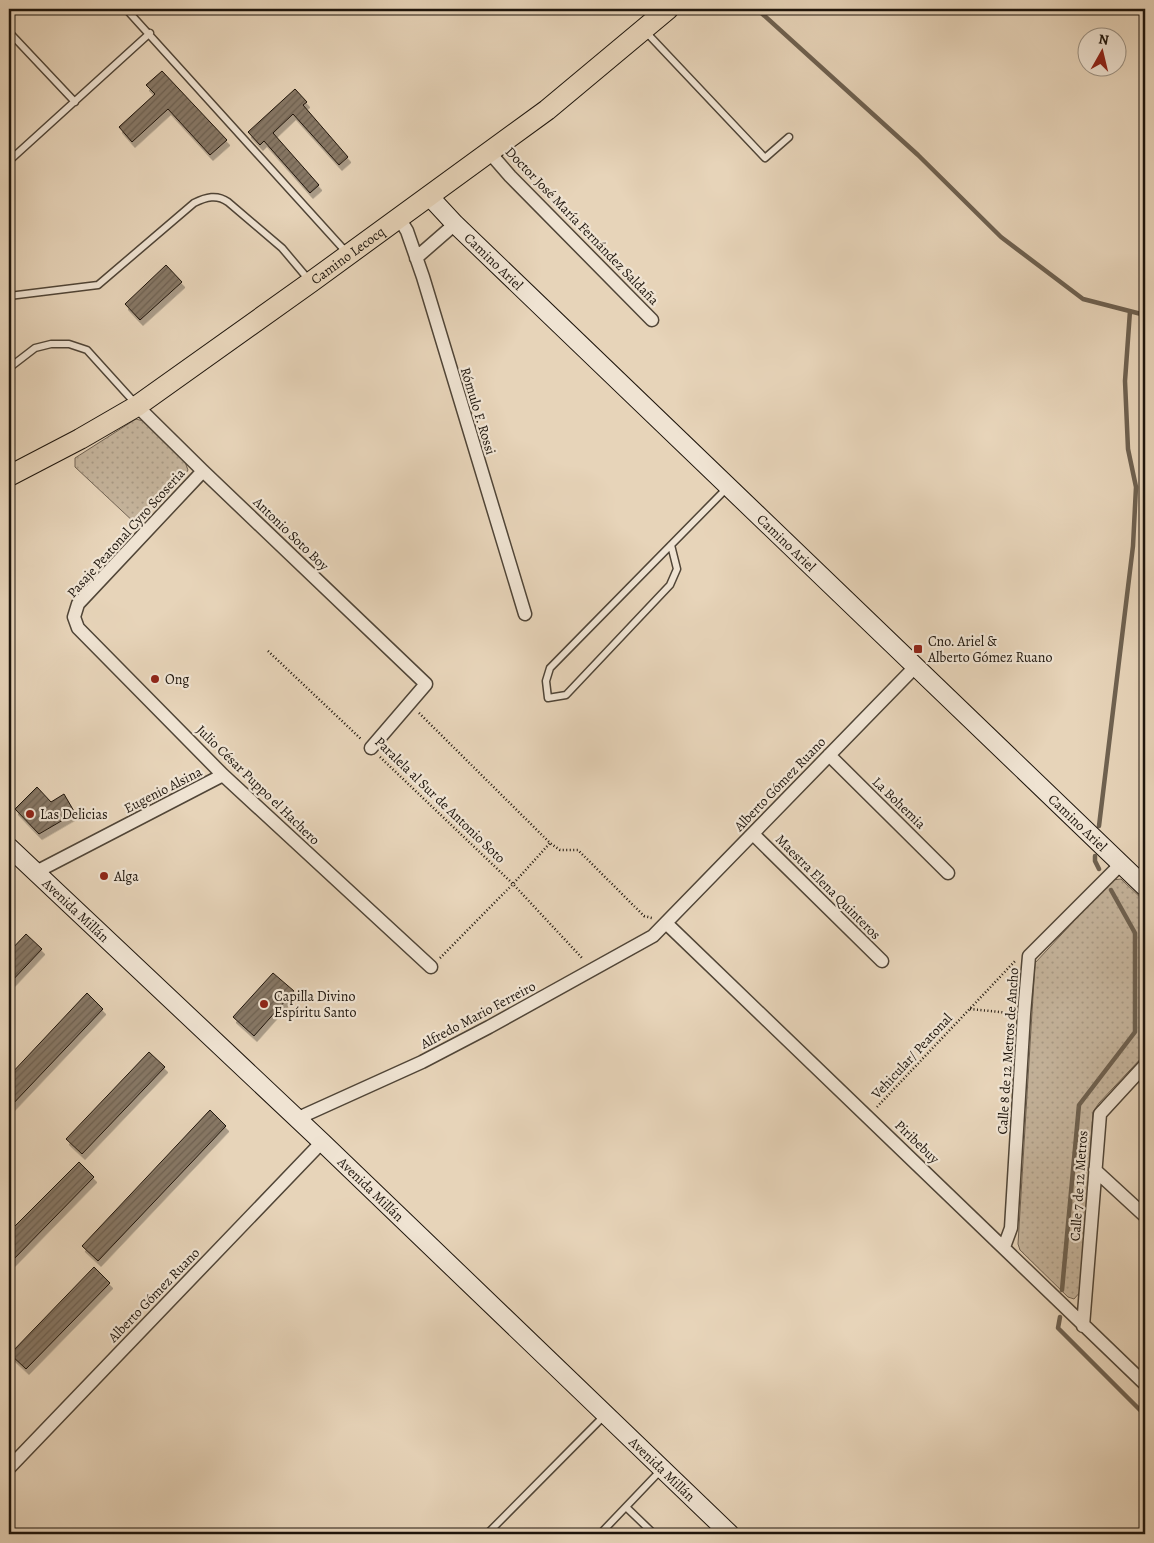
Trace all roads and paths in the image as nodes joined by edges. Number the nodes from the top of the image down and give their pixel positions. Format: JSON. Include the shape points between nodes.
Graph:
{"nodes":[{"id":1,"x":126,"y":9,"type":"edge"},
{"id":2,"x":668,"y":9,"type":"edge"},
{"id":3,"x":644,"y":30,"type":"junction"},
{"id":4,"x":9,"y":32,"type":"edge"},
{"id":5,"x":150,"y":33,"type":"junction"},
{"id":6,"x":75,"y":102,"type":"junction"},
{"id":7,"x":789,"y":137,"type":"dead end"},
{"id":8,"x":490,"y":153,"type":"junction"},
{"id":9,"x":9,"y":161,"type":"edge"},
{"id":10,"x":429,"y":196,"type":"junction"},
{"id":11,"x":399,"y":218,"type":"junction"},
{"id":12,"x":455,"y":224,"type":"junction"},
{"id":13,"x":348,"y":254,"type":"junction"},
{"id":14,"x":416,"y":258,"type":"junction"},
{"id":15,"x":311,"y":282,"type":"junction"},
{"id":16,"x":9,"y":296,"type":"edge"},
{"id":17,"x":652,"y":320,"type":"dead end"},
{"id":18,"x":9,"y":368,"type":"edge"},
{"id":19,"x":137,"y":406,"type":"junction"},
{"id":20,"x":202,"y":471,"type":"junction"},
{"id":21,"x":9,"y":476,"type":"edge"},
{"id":22,"x":728,"y":487,"type":"junction"},
{"id":23,"x":671,"y":545,"type":"junction"},
{"id":24,"x":526,"y":614,"type":"dead end"},
{"id":25,"x":74,"y":617,"type":"joint"},
{"id":26,"x":268,"y":651,"type":"dead end"},
{"id":27,"x":916,"y":666,"type":"junction"},
{"id":28,"x":409,"y":703,"type":"junction"},
{"id":29,"x":371,"y":748,"type":"junction"},
{"id":30,"x":829,"y":755,"type":"junction"},
{"id":31,"x":223,"y":775,"type":"junction"},
{"id":32,"x":753,"y":834,"type":"junction"},
{"id":33,"x":550,"y":843,"type":"junction"},
{"id":34,"x":9,"y":847,"type":"edge"},
{"id":35,"x":1120,"y":864,"type":"junction"},
{"id":36,"x":36,"y":872,"type":"junction"},
{"id":37,"x":948,"y":873,"type":"dead end"},
{"id":38,"x":513,"y":884,"type":"junction"},
{"id":39,"x":1145,"y":888,"type":"edge"},
{"id":40,"x":666,"y":923,"type":"junction"},
{"id":41,"x":1029,"y":956,"type":"junction"},
{"id":42,"x":882,"y":961,"type":"dead end"},
{"id":43,"x":431,"y":967,"type":"joint"},
{"id":44,"x":592,"y":970,"type":"junction"},
{"id":45,"x":970,"y":1009,"type":"junction"},
{"id":46,"x":1024,"y":1014,"type":"junction"},
{"id":47,"x":1145,"y":1065,"type":"edge"},
{"id":48,"x":868,"y":1117,"type":"junction"},
{"id":49,"x":296,"y":1118,"type":"junction"},
{"id":50,"x":322,"y":1142,"type":"junction"},
{"id":51,"x":1096,"y":1170,"type":"junction"},
{"id":52,"x":1145,"y":1216,"type":"edge"},
{"id":53,"x":1004,"y":1247,"type":"junction"},
{"id":54,"x":1083,"y":1326,"type":"junction"},
{"id":55,"x":1145,"y":1384,"type":"edge"},
{"id":56,"x":604,"y":1415,"type":"junction"},
{"id":57,"x":9,"y":1468,"type":"edge"},
{"id":58,"x":662,"y":1469,"type":"junction"},
{"id":59,"x":626,"y":1507,"type":"junction"},
{"id":60,"x":487,"y":1534,"type":"edge"},
{"id":61,"x":600,"y":1534,"type":"edge"},
{"id":62,"x":654,"y":1534,"type":"edge"},
{"id":63,"x":730,"y":1534,"type":"edge"}],
"edges":[{"from":1,"to":5,"type":"lane"},
{"from":2,"to":3,"type":"main road","name":"Camino Lecocq"},
{"from":3,"to":7,"type":"lane","via":[[765,158]]},
{"from":3,"to":8,"type":"main road","name":"Camino Lecocq"},
{"from":4,"to":6,"type":"lane"},
{"from":5,"to":6,"type":"lane"},
{"from":5,"to":13,"type":"lane"},
{"from":6,"to":9,"type":"lane"},
{"from":8,"to":10,"type":"main road","name":"Camino Lecocq"},
{"from":8,"to":17,"type":"street","name":"Doctor José María Fernández Saldaña"},
{"from":10,"to":11,"type":"main road","name":"Camino Lecocq"},
{"from":10,"to":12,"type":"street","name":"Camino Ariel"},
{"from":11,"to":13,"type":"main road","name":"Camino Lecocq"},
{"from":11,"to":14,"type":"street","name":"Rómulo F. Rossi"},
{"from":12,"to":14,"type":"street"},
{"from":12,"to":22,"type":"street","name":"Camino Ariel"},
{"from":13,"to":15,"type":"main road","name":"Camino Lecocq"},
{"from":14,"to":24,"type":"street","name":"Rómulo F. Rossi"},
{"from":15,"to":16,"type":"lane","via":[[282,248],[228,202],[222,198],[205,197],[98,285]]},
{"from":15,"to":19,"type":"main road","name":"Camino Lecocq"},
{"from":18,"to":19,"type":"lane","via":[[35,348],[69,344],[87,350]]},
{"from":19,"to":20,"type":"street","name":"Antonio Soto Boy"},
{"from":19,"to":21,"type":"main road","name":"Camino Lecocq"},
{"from":20,"to":25,"type":"street","name":"Pasaje Peatonal Cyro Scoseria","via":[[78,604]]},
{"from":20,"to":28,"type":"street","name":"Antonio Soto Boy","via":[[426,684]]},
{"from":22,"to":23,"type":"lane"},
{"from":22,"to":27,"type":"street","name":"Camino Ariel"},
{"from":23,"to":23,"type":"lane","via":[[550,668],[546,681],[548,698],[566,695],[670,585],[677,569]]},
{"from":25,"to":31,"type":"street","name":"Julio César Puppo el Hachero","via":[[78,628]]},
{"from":26,"to":29,"type":"path","name":"Paralela al Sur de Antonio Soto"},
{"from":27,"to":30,"type":"street","name":"Alberto Gómez Ruano"},
{"from":27,"to":35,"type":"street","name":"Camino Ariel"},
{"from":28,"to":29,"type":"street"},
{"from":28,"to":33,"type":"path"},
{"from":29,"to":38,"type":"path","name":"Paralela al Sur de Antonio Soto"},
{"from":30,"to":32,"type":"street","name":"Alberto Gómez Ruano"},
{"from":30,"to":37,"type":"street","name":"La Bohemia"},
{"from":31,"to":36,"type":"street","name":"Eugenio Alsina"},
{"from":31,"to":43,"type":"street","name":"Julio César Puppo el Hachero"},
{"from":32,"to":40,"type":"street","name":"Alberto Gómez Ruano"},
{"from":32,"to":42,"type":"street","name":"Maestra Elena Quinteros"},
{"from":33,"to":38,"type":"path"},
{"from":33,"to":40,"type":"path","via":[[560,850],[578,850],[644,916]]},
{"from":34,"to":36,"type":"street","name":"Avenida Millán"},
{"from":35,"to":39,"type":"street","name":"Camino Ariel"},
{"from":35,"to":41,"type":"street","name":"Calle 8 de 12 Metros de Ancho"},
{"from":36,"to":49,"type":"street","name":"Avenida Millán"},
{"from":38,"to":43,"type":"path"},
{"from":38,"to":44,"type":"path","name":"Paralela al Sur de Antonio Soto"},
{"from":40,"to":44,"type":"street","name":"Alfredo Mario Ferreiro","via":[[653,936]]},
{"from":40,"to":48,"type":"street","name":"Piribebuy"},
{"from":41,"to":45,"type":"path","name":"Vehicular/ Peatonal","via":[[1016,960]]},
{"from":41,"to":46,"type":"street","name":"Calle 8 de 12 Metros de Ancho"},
{"from":44,"to":49,"type":"street","name":"Alfredo Mario Ferreiro","via":[[422,1062]]},
{"from":45,"to":46,"type":"path","name":"Vehicular/ Peatonal"},
{"from":45,"to":48,"type":"path","name":"Vehicular/ Peatonal"},
{"from":46,"to":53,"type":"street","name":"Calle 8 de 12 Metros de Ancho","via":[[1012,1228]]},
{"from":47,"to":51,"type":"street","name":"Calle 7 de 12 Metros","via":[[1100,1114]]},
{"from":48,"to":53,"type":"street","name":"Piribebuy"},
{"from":49,"to":50,"type":"street","name":"Avenida Millán"},
{"from":50,"to":56,"type":"street","name":"Avenida Millán"},
{"from":50,"to":57,"type":"street","name":"Alberto Gómez Ruano"},
{"from":51,"to":52,"type":"street"},
{"from":51,"to":54,"type":"street","name":"Calle 7 de 12 Metros"},
{"from":53,"to":54,"type":"street","name":"Piribebuy"},
{"from":54,"to":55,"type":"street","name":"Piribebuy"},
{"from":56,"to":58,"type":"street","name":"Avenida Millán"},
{"from":56,"to":60,"type":"lane"},
{"from":58,"to":59,"type":"lane"},
{"from":58,"to":63,"type":"street","name":"Avenida Millán"},
{"from":59,"to":61,"type":"lane"},
{"from":59,"to":62,"type":"lane"}]}
